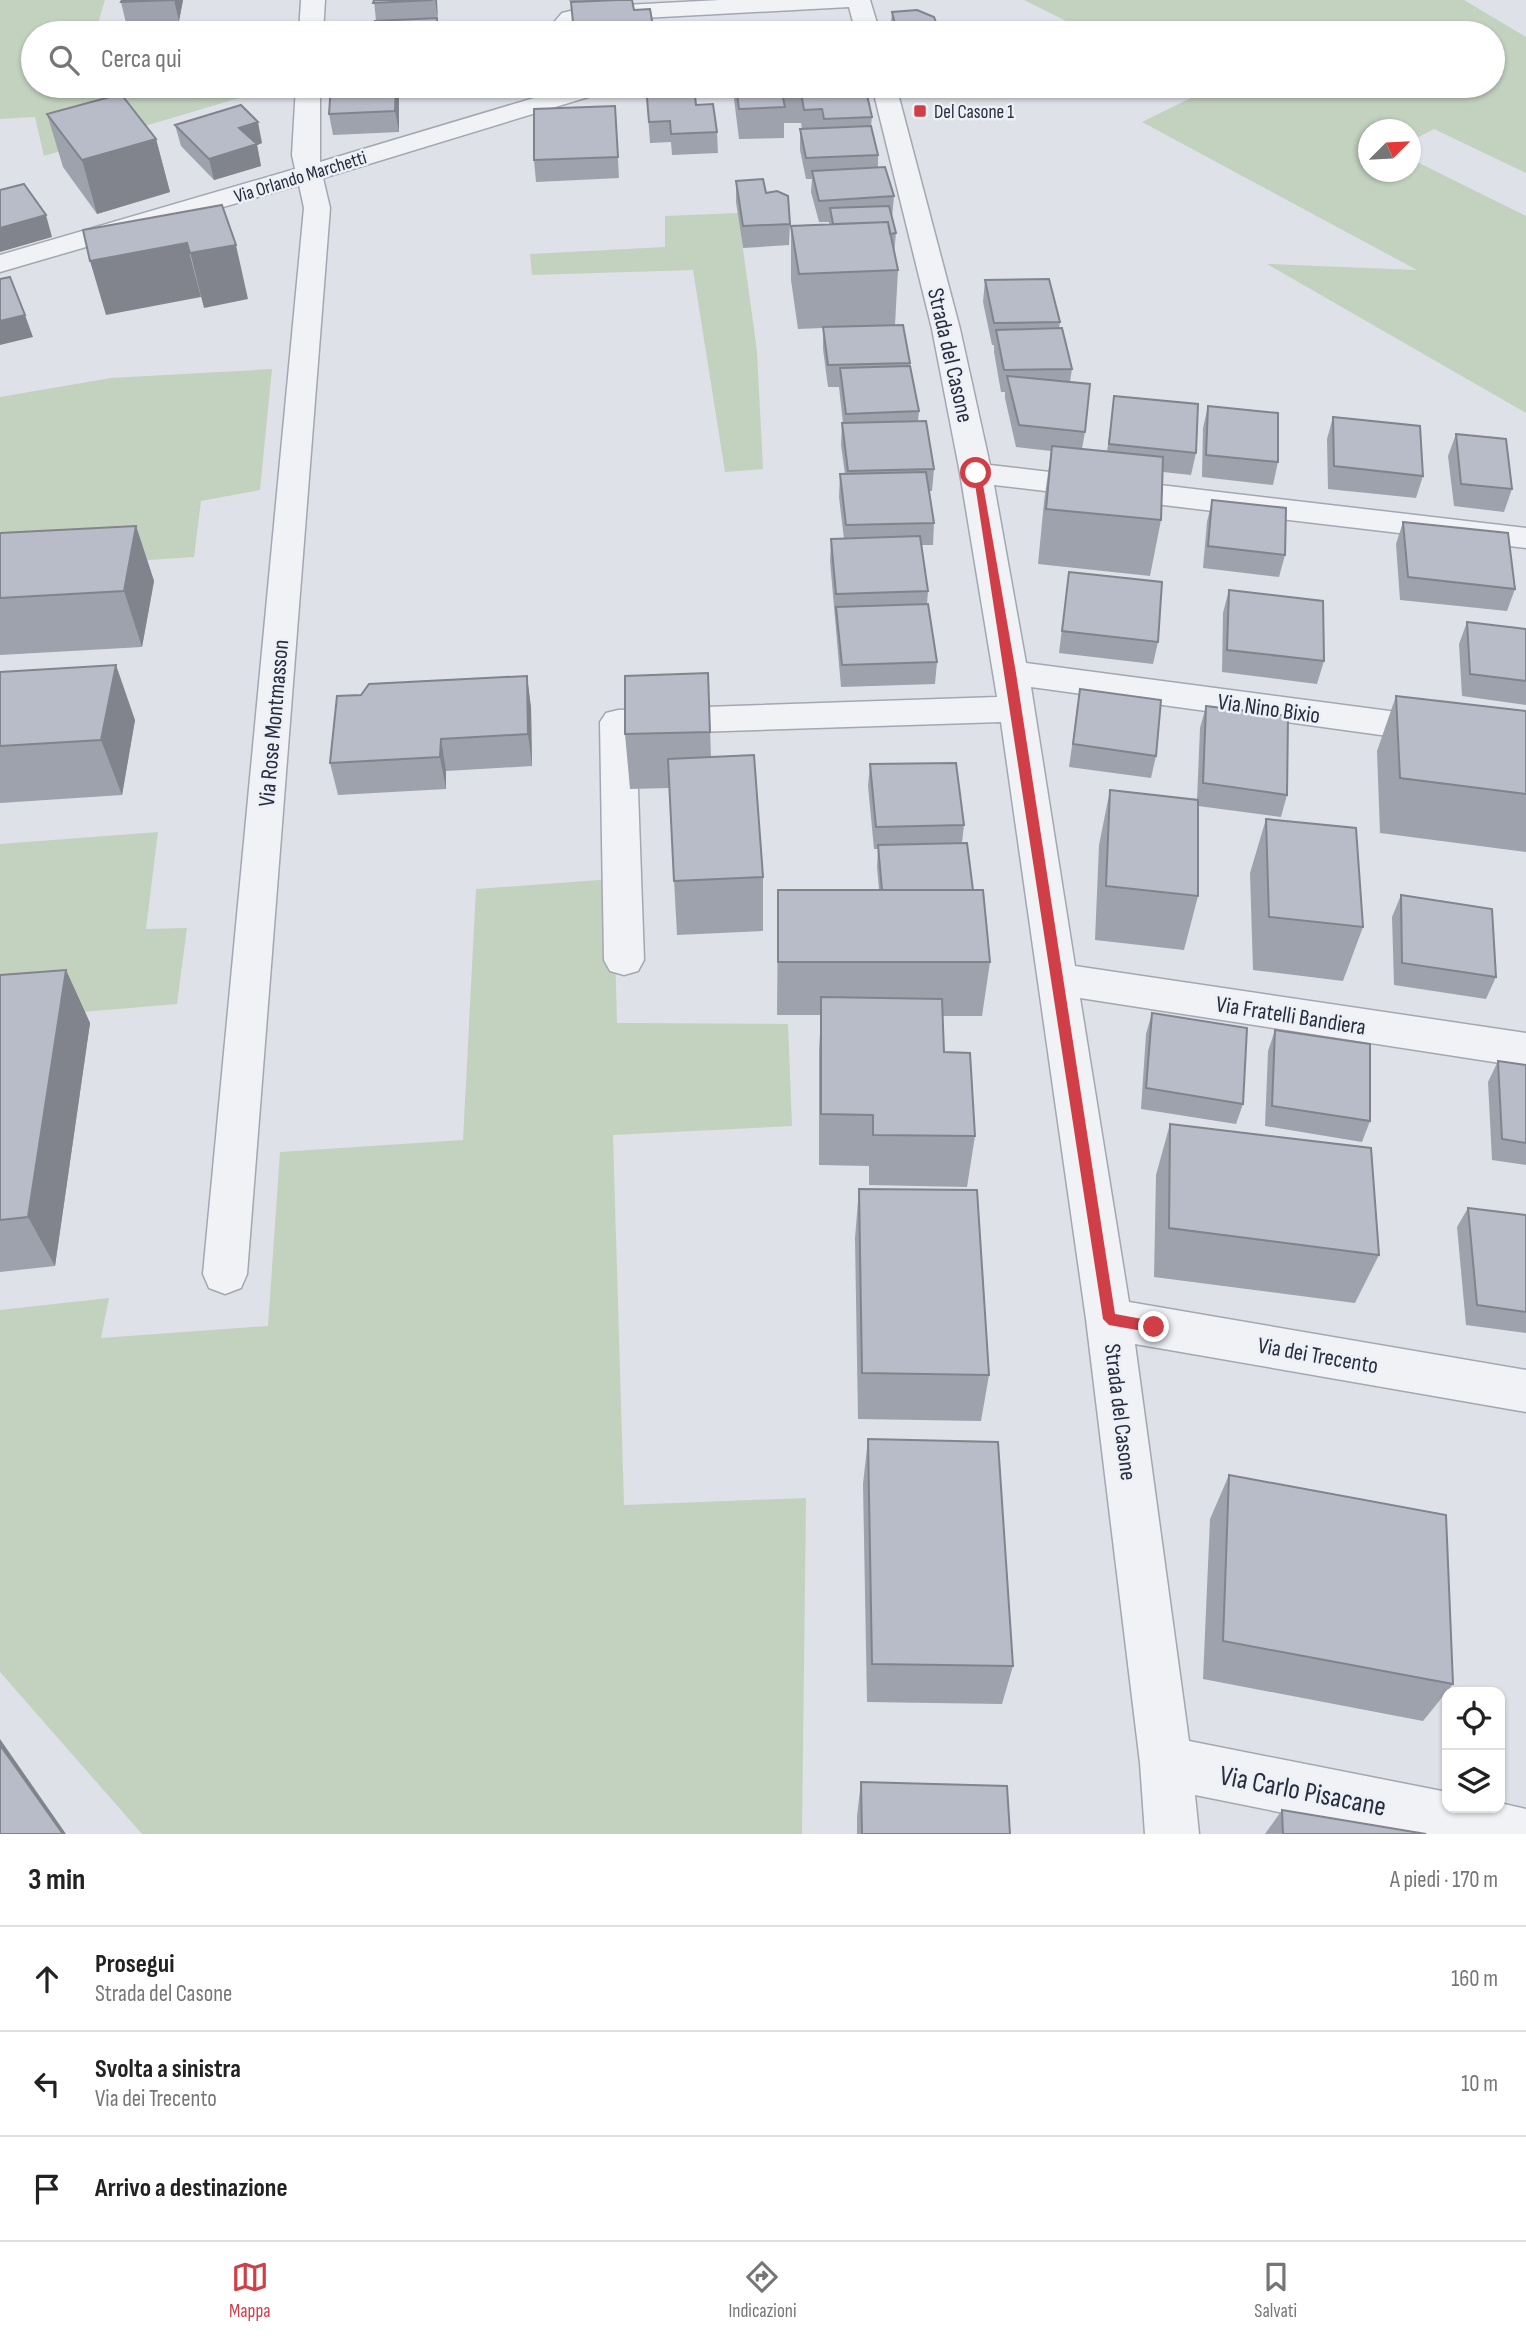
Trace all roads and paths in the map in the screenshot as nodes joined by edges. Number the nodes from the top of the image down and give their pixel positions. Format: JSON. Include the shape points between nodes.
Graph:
{"nodes":[{"id":1,"x":313,"y":0,"type":"edge"},
{"id":2,"x":857,"y":3,"type":"edge"},
{"id":3,"x":312,"y":21,"type":"edge"},
{"id":4,"x":567,"y":21,"type":"edge"},
{"id":5,"x":814,"y":21,"type":"edge"},
{"id":6,"x":864,"y":21,"type":"edge"},
{"id":7,"x":307,"y":98,"type":"edge"},
{"id":8,"x":544,"y":98,"type":"edge"},
{"id":9,"x":887,"y":98,"type":"edge"},
{"id":10,"x":310,"y":173,"type":"junction"},
{"id":11,"x":0,"y":264,"type":"edge"},
{"id":12,"x":976,"y":473,"type":"junction"},
{"id":13,"x":1526,"y":538,"type":"edge"},
{"id":14,"x":1011,"y":673,"type":"junction"},
{"id":15,"x":1016,"y":709,"type":"junction"},
{"id":16,"x":1526,"y":742,"type":"edge"},
{"id":17,"x":624,"y":960,"type":"dead end"},
{"id":18,"x":1056,"y":979,"type":"junction"},
{"id":19,"x":1526,"y":1050,"type":"edge"},
{"id":20,"x":225,"y":1274,"type":"dead end"},
{"id":21,"x":1109,"y":1319,"type":"junction"},
{"id":22,"x":1526,"y":1391,"type":"edge"},
{"id":23,"x":1166,"y":1763,"type":"junction"},
{"id":24,"x":1172,"y":1834,"type":"edge"},
{"id":25,"x":1522,"y":1834,"type":"edge"}],
"edges":[{"from":1,"to":3,"type":"street"},
{"from":2,"to":4,"type":"street","via":[[587,14]]},
{"from":2,"to":5,"type":"street"},
{"from":2,"to":6,"type":"street"},
{"from":7,"to":10,"type":"street","name":"Via Rose Montmasson","via":[[305,155]]},
{"from":8,"to":10,"type":"street","name":"Via Orlando Marchetti"},
{"from":9,"to":12,"type":"street","name":"Strada del Casone","via":[[946,329]]},
{"from":10,"to":11,"type":"street","name":"Via Orlando Marchetti"},
{"from":10,"to":20,"type":"street","name":"Via Rose Montmasson","via":[[317,208]]},
{"from":12,"to":13,"type":"street"},
{"from":12,"to":14,"type":"street","name":"Strada del Casone"},
{"from":14,"to":15,"type":"street","name":"Strada del Casone"},
{"from":14,"to":16,"type":"street","name":"Via Nino Bixio"},
{"from":15,"to":17,"type":"street","via":[[618,722]]},
{"from":15,"to":18,"type":"street","name":"Strada del Casone"},
{"from":18,"to":19,"type":"street","name":"Via Fratelli Bandiera"},
{"from":18,"to":21,"type":"street","name":"Strada del Casone"},
{"from":21,"to":22,"type":"street","name":"Via dei Trecento"},
{"from":21,"to":23,"type":"street","name":"Strada del Casone"},
{"from":23,"to":24,"type":"street","name":"Strada del Casone"},
{"from":23,"to":25,"type":"street","name":"Via Carlo Pisacane"}]}
